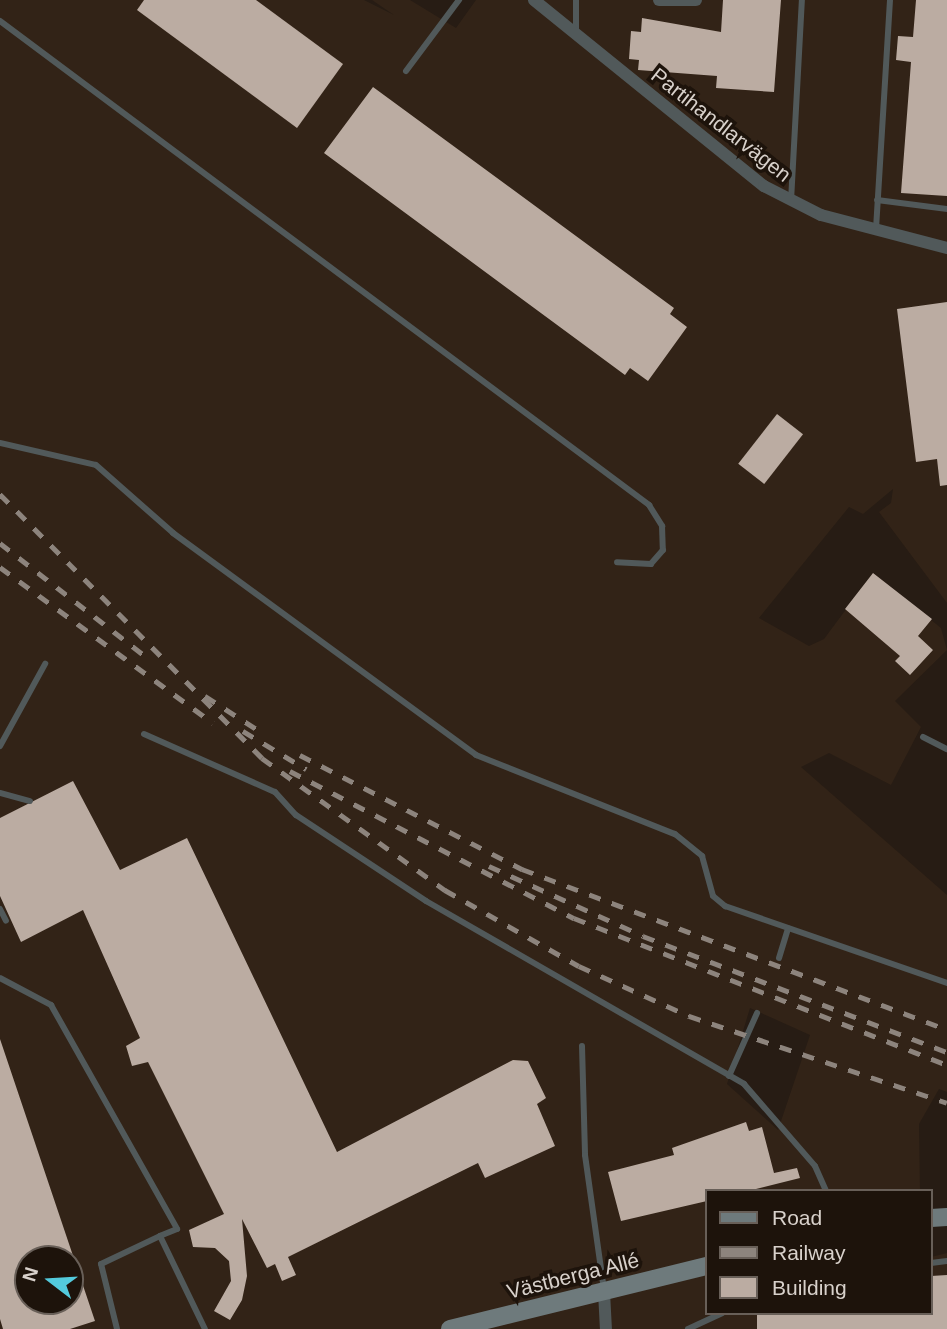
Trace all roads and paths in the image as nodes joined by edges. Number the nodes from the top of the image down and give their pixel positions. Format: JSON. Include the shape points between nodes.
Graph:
{"nodes":[{"id":1,"x":459,"y":0,"type":"edge"},
{"id":2,"x":534,"y":0,"type":"edge"},
{"id":3,"x":576,"y":0,"type":"edge"},
{"id":4,"x":660,"y":0,"type":"edge"},
{"id":5,"x":696,"y":0,"type":"edge"},
{"id":6,"x":802,"y":0,"type":"edge"},
{"id":7,"x":890,"y":0,"type":"edge"},
{"id":8,"x":0,"y":22,"type":"edge"},
{"id":9,"x":576,"y":33,"type":"junction"},
{"id":10,"x":406,"y":71,"type":"dead end"},
{"id":11,"x":877,"y":200,"type":"junction"},
{"id":12,"x":791,"y":202,"type":"junction"},
{"id":13,"x":947,"y":209,"type":"edge"},
{"id":14,"x":876,"y":232,"type":"junction"},
{"id":15,"x":947,"y":248,"type":"edge"},
{"id":16,"x":0,"y":443,"type":"edge"},
{"id":17,"x":617,"y":562,"type":"dead end"},
{"id":18,"x":45,"y":664,"type":"dead end"},
{"id":19,"x":144,"y":734,"type":"dead end"},
{"id":20,"x":923,"y":737,"type":"dead end"},
{"id":21,"x":0,"y":746,"type":"edge"},
{"id":22,"x":947,"y":749,"type":"edge"},
{"id":23,"x":0,"y":793,"type":"edge"},
{"id":24,"x":30,"y":801,"type":"dead end"},
{"id":25,"x":0,"y":909,"type":"edge"},
{"id":26,"x":6,"y":921,"type":"dead end"},
{"id":27,"x":788,"y":928,"type":"junction"},
{"id":28,"x":779,"y":958,"type":"dead end"},
{"id":29,"x":0,"y":978,"type":"edge"},
{"id":30,"x":947,"y":983,"type":"edge"},
{"id":31,"x":757,"y":1013,"type":"dead end"},
{"id":32,"x":582,"y":1046,"type":"dead end"},
{"id":33,"x":729,"y":1076,"type":"junction"},
{"id":34,"x":825,"y":1189,"type":"edge"},
{"id":35,"x":160,"y":1236,"type":"junction"},
{"id":36,"x":706,"y":1266,"type":"edge"},
{"id":37,"x":604,"y":1292,"type":"junction"},
{"id":38,"x":719,"y":1315,"type":"edge"},
{"id":39,"x":117,"y":1329,"type":"edge"},
{"id":40,"x":205,"y":1329,"type":"edge"},
{"id":41,"x":450,"y":1329,"type":"edge"},
{"id":42,"x":606,"y":1329,"type":"edge"},
{"id":43,"x":688,"y":1329,"type":"edge"}],
"edges":[{"from":1,"to":10,"type":"lane"},
{"from":2,"to":9,"type":"street","name":"Partihandlarvägen"},
{"from":3,"to":9,"type":"lane"},
{"from":4,"to":5,"type":"street"},
{"from":6,"to":12,"type":"lane"},
{"from":7,"to":11,"type":"lane"},
{"from":8,"to":17,"type":"lane","via":[[649,505],[662,526],[663,550],[651,564]]},
{"from":9,"to":12,"type":"street","name":"Partihandlarvägen","via":[[711,146]]},
{"from":11,"to":13,"type":"lane"},
{"from":11,"to":14,"type":"lane"},
{"from":12,"to":14,"type":"street","name":"Partihandlarvägen"},
{"from":14,"to":15,"type":"street","name":"Partihandlarvägen"},
{"from":16,"to":27,"type":"lane","via":[[96,465],[173,533],[476,755],[675,834],[702,856],[719,902]]},
{"from":18,"to":21,"type":"lane"},
{"from":19,"to":33,"type":"lane","via":[[275,792],[296,815],[426,901]]},
{"from":20,"to":22,"type":"lane"},
{"from":23,"to":24,"type":"lane"},
{"from":25,"to":26,"type":"lane"},
{"from":27,"to":28,"type":"lane"},
{"from":27,"to":30,"type":"lane"},
{"from":29,"to":35,"type":"lane","via":[[51,1005],[177,1229]]},
{"from":31,"to":33,"type":"lane"},
{"from":32,"to":37,"type":"lane","via":[[585,1155]]},
{"from":33,"to":34,"type":"lane","via":[[793,1140]]},
{"from":35,"to":39,"type":"lane","via":[[101,1264]]},
{"from":35,"to":40,"type":"lane"},
{"from":36,"to":37,"type":"street","name":"Västberga Allé"},
{"from":37,"to":41,"type":"street","name":"Västberga Allé"},
{"from":37,"to":42,"type":"street"},
{"from":38,"to":43,"type":"lane"}]}
